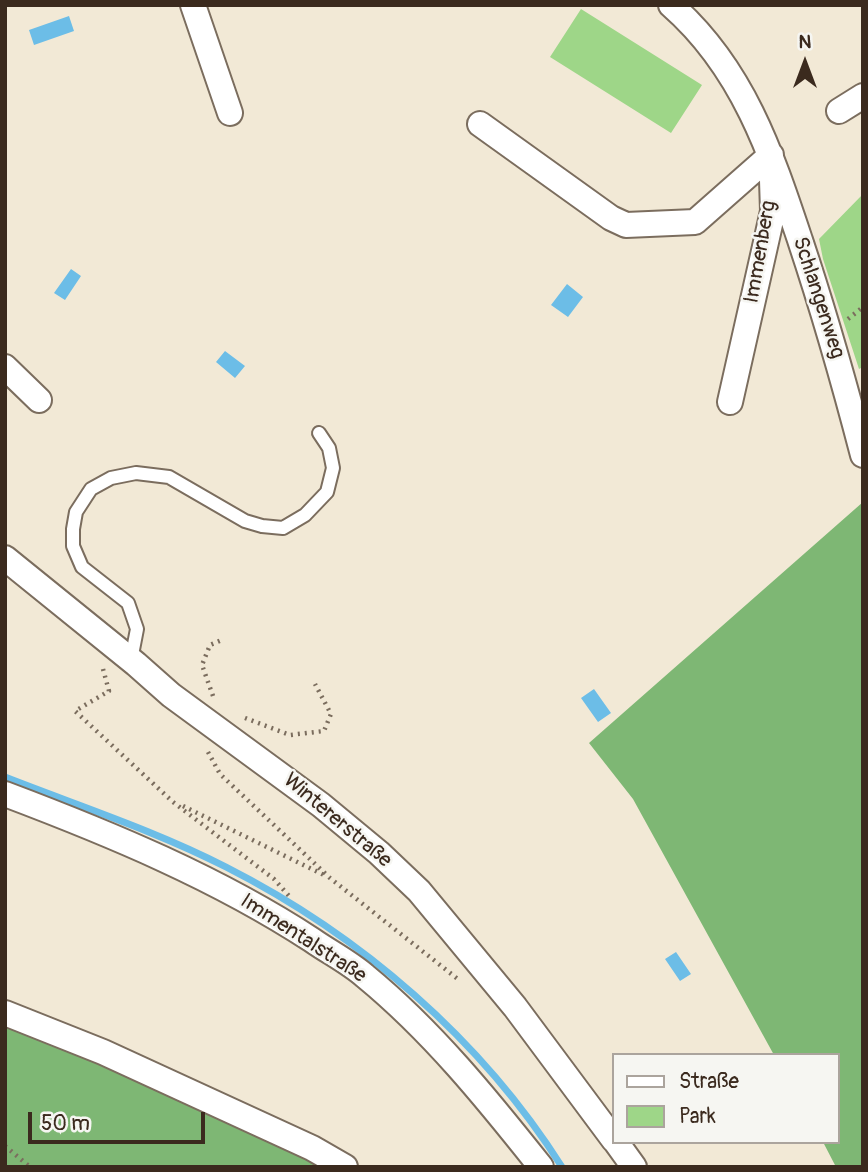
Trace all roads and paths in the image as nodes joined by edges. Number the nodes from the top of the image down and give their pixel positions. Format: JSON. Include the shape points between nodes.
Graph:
{"nodes":[{"id":1,"x":193,"y":5,"type":"edge"},
{"id":2,"x":671,"y":5,"type":"edge"},
{"id":3,"x":863,"y":96,"type":"edge"},
{"id":4,"x":839,"y":111,"type":"dead end"},
{"id":5,"x":230,"y":113,"type":"dead end"},
{"id":6,"x":480,"y":124,"type":"dead end"},
{"id":7,"x":771,"y":155,"type":"junction"},
{"id":8,"x":5,"y":368,"type":"edge"},
{"id":9,"x":39,"y":400,"type":"dead end"},
{"id":10,"x":730,"y":402,"type":"dead end"},
{"id":11,"x":319,"y":433,"type":"dead end"},
{"id":12,"x":863,"y":455,"type":"edge"},
{"id":13,"x":5,"y":558,"type":"edge"},
{"id":14,"x":225,"y":639,"type":"dead end"},
{"id":15,"x":131,"y":660,"type":"junction"},
{"id":16,"x":101,"y":663,"type":"dead end"},
{"id":17,"x":315,"y":684,"type":"dead end"},
{"id":18,"x":217,"y":706,"type":"dead end"},
{"id":19,"x":239,"y":716,"type":"dead end"},
{"id":20,"x":207,"y":750,"type":"dead end"},
{"id":21,"x":5,"y":794,"type":"edge"},
{"id":22,"x":173,"y":802,"type":"junction"},
{"id":23,"x":330,"y":877,"type":"junction"},
{"id":24,"x":297,"y":905,"type":"dead end"},
{"id":25,"x":461,"y":981,"type":"dead end"},
{"id":26,"x":5,"y":1013,"type":"edge"},
{"id":27,"x":612,"y":1137,"type":"edge"},
{"id":28,"x":617,"y":1144,"type":"edge"},
{"id":29,"x":5,"y":1146,"type":"edge"},
{"id":30,"x":30,"y":1167,"type":"edge"},
{"id":31,"x":345,"y":1167,"type":"edge"},
{"id":32,"x":541,"y":1167,"type":"edge"},
{"id":33,"x":634,"y":1167,"type":"edge"}],
"edges":[{"from":1,"to":5,"type":"street"},
{"from":2,"to":7,"type":"street","name":"Schlangenweg","via":[[686,18],[748,103]]},
{"from":3,"to":4,"type":"street"},
{"from":6,"to":7,"type":"street","name":"Immenberg","via":[[626,225],[695,222]]},
{"from":7,"to":10,"type":"street","name":"Immenberg","via":[[773,211]]},
{"from":7,"to":12,"type":"street","name":"Schlangenweg","via":[[831,333]]},
{"from":8,"to":9,"type":"street"},
{"from":11,"to":15,"type":"lane","via":[[329,448],[333,468],[327,492],[305,515],[284,528],[244,521],[169,477],[136,474],[111,478],[91,489],[76,512],[73,546],[82,567],[128,603],[137,629]]},
{"from":13,"to":15,"type":"street","name":"Wintererstraße"},
{"from":14,"to":18,"type":"path","via":[[210,645],[202,664]]},
{"from":15,"to":27,"type":"street","name":"Wintererstraße","via":[[171,695],[321,804],[419,891],[515,1007]]},
{"from":16,"to":22,"type":"path","via":[[109,691],[75,711]]},
{"from":17,"to":19,"type":"path","via":[[331,714],[324,731],[290,735]]},
{"from":20,"to":23,"type":"path","via":[[220,774]]},
{"from":21,"to":32,"type":"street","name":"Immentalstraße","via":[[85,824],[216,884],[363,974],[429,1034]]},
{"from":22,"to":23,"type":"path"},
{"from":22,"to":24,"type":"path","via":[[274,880]]},
{"from":23,"to":25,"type":"path"},
{"from":26,"to":31,"type":"street","via":[[103,1052]]},
{"from":28,"to":33,"type":"street","name":"Wintererstraße"},
{"from":29,"to":30,"type":"path"}]}
